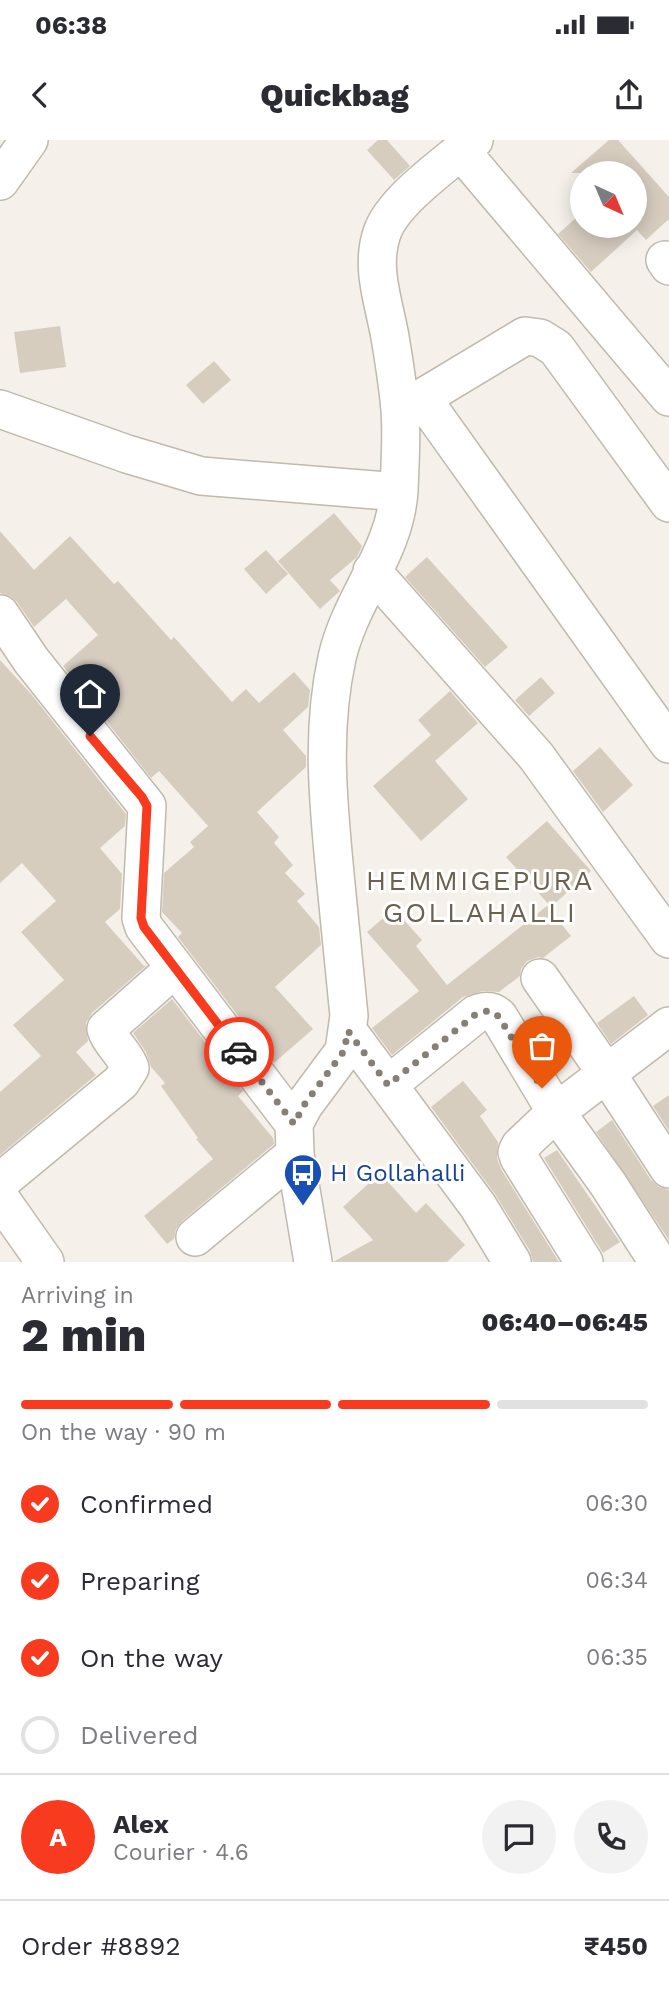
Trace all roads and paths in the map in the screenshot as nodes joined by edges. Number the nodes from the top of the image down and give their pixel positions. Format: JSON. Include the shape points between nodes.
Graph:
{"nodes":[{"id":1,"x":29,"y":140,"type":"edge"},
{"id":2,"x":468,"y":146,"type":"edge"},
{"id":3,"x":0,"y":181,"type":"edge"},
{"id":4,"x":669,"y":397,"type":"edge"},
{"id":5,"x":411,"y":405,"type":"junction"},
{"id":6,"x":0,"y":409,"type":"edge"},
{"id":7,"x":399,"y":492,"type":"junction"},
{"id":8,"x":669,"y":503,"type":"edge"},
{"id":9,"x":373,"y":571,"type":"junction"},
{"id":10,"x":0,"y":614,"type":"edge"},
{"id":11,"x":669,"y":744,"type":"edge"},
{"id":12,"x":669,"y":939,"type":"edge"},
{"id":13,"x":175,"y":968,"type":"junction"},
{"id":14,"x":540,"y":978,"type":"dead end"},
{"id":15,"x":669,"y":1026,"type":"edge"},
{"id":16,"x":348,"y":1031,"type":"junction"},
{"id":17,"x":607,"y":1074,"type":"junction"},
{"id":18,"x":388,"y":1085,"type":"junction"},
{"id":19,"x":556,"y":1112,"type":"junction"},
{"id":20,"x":295,"y":1139,"type":"junction"},
{"id":21,"x":669,"y":1169,"type":"edge"},
{"id":22,"x":1,"y":1196,"type":"edge"},
{"id":23,"x":195,"y":1237,"type":"dead end"},
{"id":24,"x":45,"y":1262,"type":"edge"},
{"id":25,"x":313,"y":1262,"type":"edge"},
{"id":26,"x":512,"y":1262,"type":"edge"},
{"id":27,"x":584,"y":1262,"type":"edge"},
{"id":28,"x":657,"y":1262,"type":"edge"}],
"edges":[{"from":1,"to":3,"type":"street"},
{"from":2,"to":4,"type":"street"},
{"from":2,"to":5,"type":"street","via":[[391,215],[377,252],[391,340]]},
{"from":5,"to":7,"type":"street"},
{"from":5,"to":8,"type":"street","via":[[525,336],[540,338],[556,348]]},
{"from":5,"to":11,"type":"street"},
{"from":6,"to":7,"type":"street","via":[[201,476]]},
{"from":7,"to":9,"type":"street","via":[[390,533]]},
{"from":9,"to":12,"type":"street","via":[[536,757]]},
{"from":9,"to":16,"type":"street","via":[[337,657],[327,742],[326,787]]},
{"from":10,"to":13,"type":"street","via":[[147,806],[141,918]]},
{"from":13,"to":20,"type":"street"},
{"from":13,"to":22,"type":"street","via":[[106,1029],[127,1057],[130,1068],[121,1082]]},
{"from":14,"to":17,"type":"street"},
{"from":15,"to":17,"type":"street"},
{"from":16,"to":18,"type":"street"},
{"from":16,"to":20,"type":"street","via":[[344,1051],[304,1105]]},
{"from":17,"to":19,"type":"street"},
{"from":17,"to":21,"type":"street"},
{"from":18,"to":19,"type":"street","via":[[476,1014],[494,1012]]},
{"from":18,"to":26,"type":"street","via":[[478,1206]]},
{"from":19,"to":27,"type":"street","via":[[517,1152]]},
{"from":19,"to":28,"type":"street"},
{"from":20,"to":23,"type":"street"},
{"from":20,"to":25,"type":"street"},
{"from":22,"to":24,"type":"street"}]}
